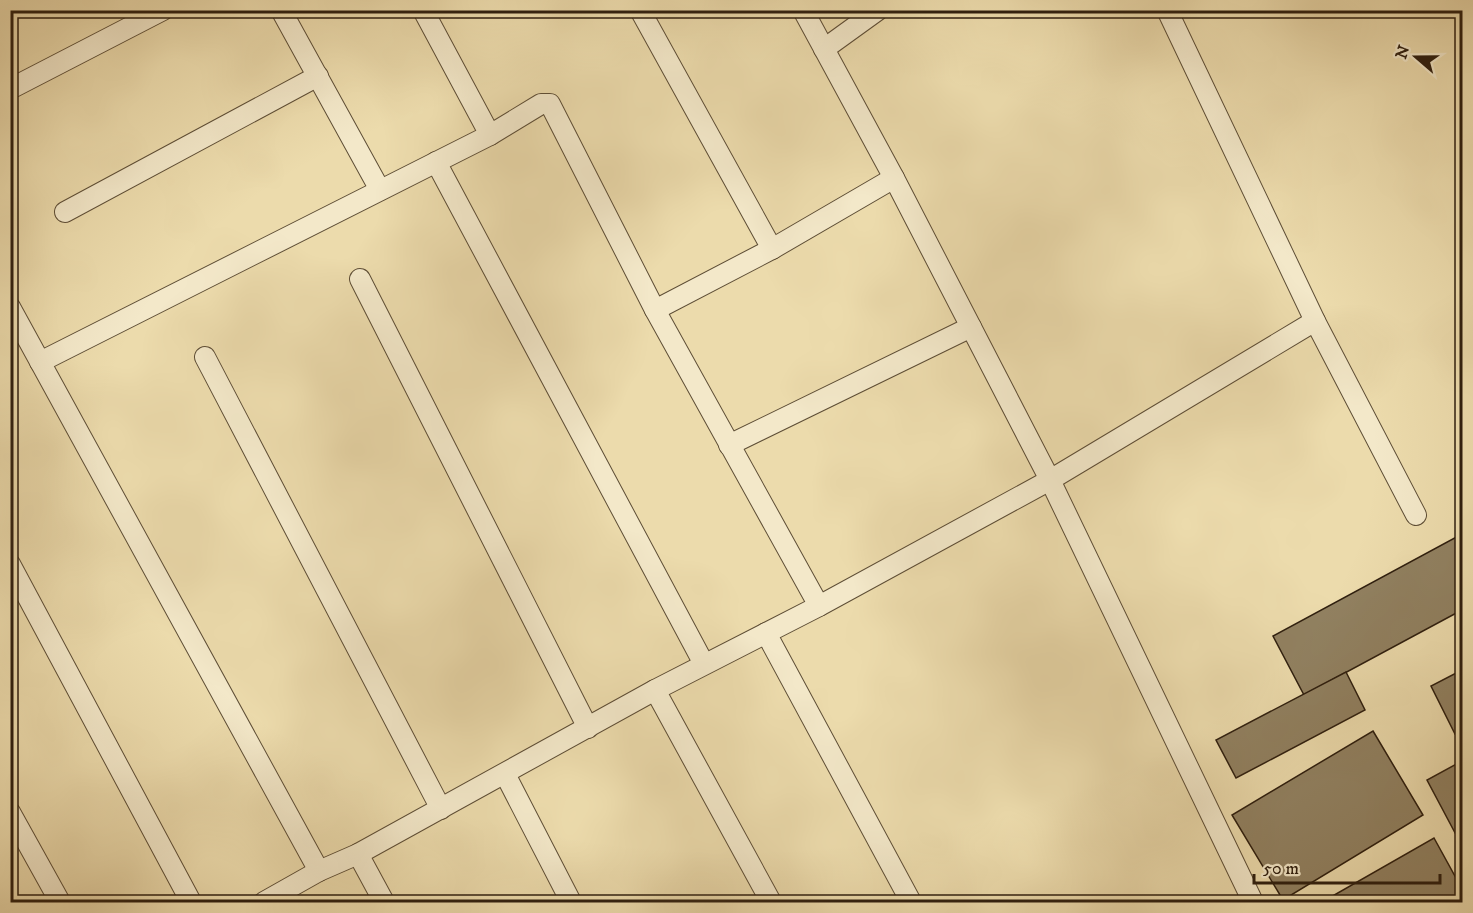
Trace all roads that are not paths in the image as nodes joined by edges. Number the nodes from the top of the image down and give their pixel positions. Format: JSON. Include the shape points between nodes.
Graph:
{"nodes":[{"id":1,"x":163,"y":10,"type":"edge"},
{"id":2,"x":281,"y":10,"type":"edge"},
{"id":3,"x":423,"y":10,"type":"edge"},
{"id":4,"x":640,"y":10,"type":"edge"},
{"id":5,"x":803,"y":10,"type":"edge"},
{"id":6,"x":878,"y":10,"type":"edge"},
{"id":7,"x":1167,"y":10,"type":"edge"},
{"id":8,"x":824,"y":49,"type":"junction"},
{"id":9,"x":318,"y":76,"type":"junction"},
{"id":10,"x":10,"y":90,"type":"edge"},
{"id":11,"x":490,"y":135,"type":"junction"},
{"id":12,"x":436,"y":162,"type":"junction"},
{"id":13,"x":894,"y":178,"type":"junction"},
{"id":14,"x":380,"y":190,"type":"junction"},
{"id":15,"x":65,"y":212,"type":"dead end"},
{"id":16,"x":772,"y":249,"type":"junction"},
{"id":17,"x":360,"y":279,"type":"dead end"},
{"id":18,"x":10,"y":307,"type":"edge"},
{"id":19,"x":655,"y":310,"type":"junction"},
{"id":20,"x":1315,"y":321,"type":"junction"},
{"id":21,"x":971,"y":327,"type":"junction"},
{"id":22,"x":205,"y":357,"type":"dead end"},
{"id":23,"x":40,"y":362,"type":"junction"},
{"id":24,"x":729,"y":445,"type":"junction"},
{"id":25,"x":1050,"y":480,"type":"junction"},
{"id":26,"x":1416,"y":516,"type":"dead end"},
{"id":27,"x":10,"y":564,"type":"edge"},
{"id":28,"x":819,"y":606,"type":"junction"},
{"id":29,"x":766,"y":633,"type":"junction"},
{"id":30,"x":704,"y":664,"type":"junction"},
{"id":31,"x":655,"y":690,"type":"junction"},
{"id":32,"x":588,"y":728,"type":"junction"},
{"id":33,"x":505,"y":774,"type":"junction"},
{"id":34,"x":441,"y":809,"type":"junction"},
{"id":35,"x":10,"y":812,"type":"edge"},
{"id":36,"x":358,"y":854,"type":"junction"},
{"id":37,"x":319,"y":871,"type":"junction"},
{"id":38,"x":60,"y":903,"type":"edge"},
{"id":39,"x":191,"y":903,"type":"edge"},
{"id":40,"x":264,"y":903,"type":"edge"},
{"id":41,"x":384,"y":903,"type":"edge"},
{"id":42,"x":571,"y":903,"type":"edge"},
{"id":43,"x":771,"y":903,"type":"edge"},
{"id":44,"x":911,"y":903,"type":"edge"},
{"id":45,"x":1253,"y":903,"type":"edge"}],
"edges":[{"from":1,"to":10,"type":"street"},
{"from":2,"to":9,"type":"street"},
{"from":3,"to":11,"type":"street"},
{"from":4,"to":16,"type":"street"},
{"from":5,"to":8,"type":"street"},
{"from":6,"to":8,"type":"street"},
{"from":7,"to":20,"type":"street"},
{"from":8,"to":13,"type":"street"},
{"from":9,"to":14,"type":"street"},
{"from":9,"to":15,"type":"street"},
{"from":11,"to":12,"type":"street"},
{"from":11,"to":19,"type":"street","via":[[541,104],[550,104]]},
{"from":12,"to":14,"type":"street"},
{"from":12,"to":30,"type":"street"},
{"from":13,"to":16,"type":"street"},
{"from":13,"to":21,"type":"street"},
{"from":14,"to":23,"type":"street"},
{"from":16,"to":19,"type":"street"},
{"from":17,"to":32,"type":"street"},
{"from":18,"to":23,"type":"street"},
{"from":19,"to":24,"type":"street"},
{"from":20,"to":25,"type":"street"},
{"from":20,"to":26,"type":"street"},
{"from":21,"to":24,"type":"street"},
{"from":21,"to":25,"type":"street"},
{"from":22,"to":34,"type":"street"},
{"from":23,"to":37,"type":"street"},
{"from":24,"to":28,"type":"street"},
{"from":25,"to":28,"type":"street"},
{"from":25,"to":45,"type":"street"},
{"from":27,"to":39,"type":"street"},
{"from":28,"to":29,"type":"street"},
{"from":29,"to":30,"type":"street"},
{"from":29,"to":44,"type":"street"},
{"from":30,"to":31,"type":"street"},
{"from":31,"to":32,"type":"street"},
{"from":31,"to":43,"type":"street"},
{"from":32,"to":33,"type":"street"},
{"from":33,"to":34,"type":"street"},
{"from":33,"to":42,"type":"street"},
{"from":34,"to":36,"type":"street"},
{"from":35,"to":38,"type":"street"},
{"from":36,"to":37,"type":"street"},
{"from":36,"to":41,"type":"street"},
{"from":37,"to":40,"type":"street"}]}
